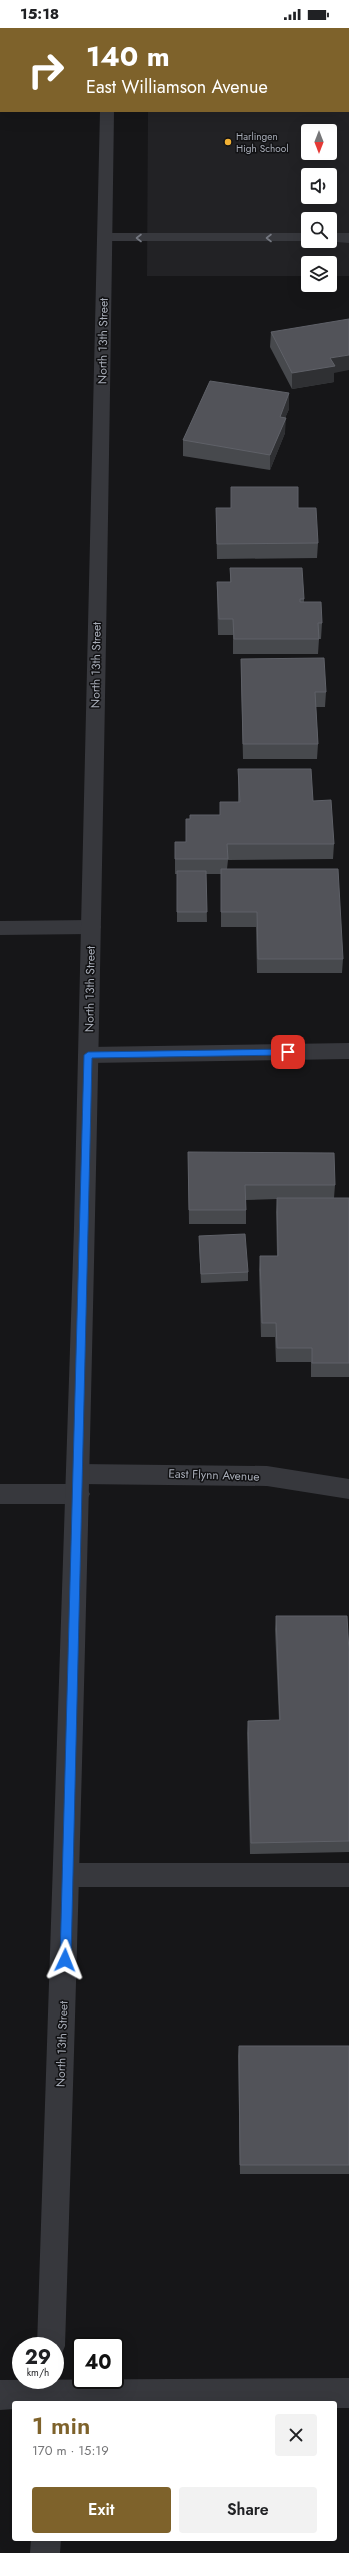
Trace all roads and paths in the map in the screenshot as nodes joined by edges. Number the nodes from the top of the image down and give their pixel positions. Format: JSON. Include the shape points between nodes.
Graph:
{"nodes":[{"id":1,"x":107,"y":112,"type":"edge"},
{"id":2,"x":105,"y":238,"type":"junction"},
{"id":3,"x":301,"y":238,"type":"edge"},
{"id":4,"x":337,"y":238,"type":"edge"},
{"id":5,"x":349,"y":238,"type":"edge"},
{"id":6,"x":91,"y":927,"type":"junction"},
{"id":7,"x":0,"y":928,"type":"edge"},
{"id":8,"x":349,"y":1051,"type":"edge"},
{"id":9,"x":88,"y":1055,"type":"junction"},
{"id":10,"x":78,"y":1484,"type":"junction"},
{"id":11,"x":349,"y":1489,"type":"edge"},
{"id":12,"x":0,"y":1494,"type":"edge"},
{"id":13,"x":68,"y":1875,"type":"junction"},
{"id":14,"x":349,"y":1875,"type":"edge"},
{"id":15,"x":51,"y":2337,"type":"edge"},
{"id":16,"x":49,"y":2392,"type":"edge"},
{"id":17,"x":349,"y":2393,"type":"edge"},
{"id":18,"x":0,"y":2395,"type":"edge"},
{"id":19,"x":46,"y":2541,"type":"edge"},
{"id":20,"x":45,"y":2553,"type":"edge"}],
"edges":[{"from":1,"to":2,"type":"street","name":"North 13th Street"},
{"from":3,"to":2,"type":"street","one_way":true},
{"from":2,"to":6,"type":"street","name":"North 13th Street"},
{"from":4,"to":5,"type":"street"},
{"from":6,"to":7,"type":"street"},
{"from":6,"to":9,"type":"street","name":"North 13th Street"},
{"from":8,"to":9,"type":"street"},
{"from":9,"to":10,"type":"street","name":"North 13th Street"},
{"from":10,"to":11,"type":"street","name":"East Flynn Avenue","via":[[267,1476]]},
{"from":10,"to":12,"type":"street","name":"East Flynn Avenue"},
{"from":10,"to":13,"type":"street","name":"North 13th Street"},
{"from":13,"to":14,"type":"street"},
{"from":13,"to":15,"type":"street","name":"North 13th Street"},
{"from":16,"to":17,"type":"street"},
{"from":16,"to":18,"type":"street"},
{"from":19,"to":20,"type":"street"}]}
